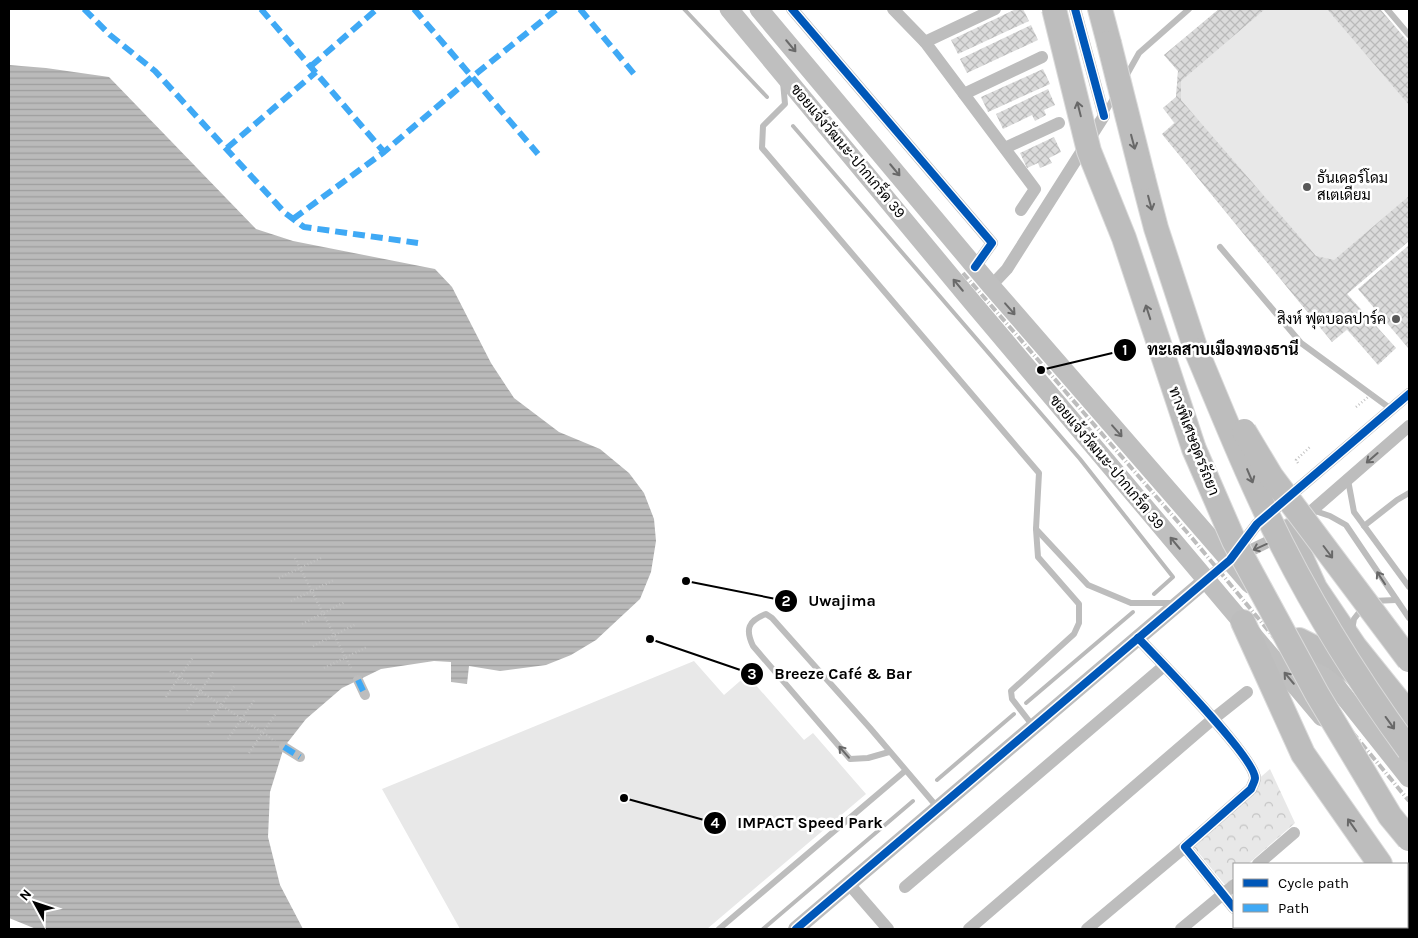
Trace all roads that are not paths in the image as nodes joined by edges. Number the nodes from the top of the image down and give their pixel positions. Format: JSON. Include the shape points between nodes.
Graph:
{"nodes":[{"id":1,"x":729,"y":9,"type":"edge"},
{"id":2,"x":759,"y":9,"type":"edge"},
{"id":3,"x":792,"y":9,"type":"edge"},
{"id":4,"x":893,"y":9,"type":"edge"},
{"id":5,"x":996,"y":9,"type":"edge"},
{"id":6,"x":1054,"y":9,"type":"edge"},
{"id":7,"x":1075,"y":9,"type":"edge"},
{"id":8,"x":1100,"y":9,"type":"edge"},
{"id":9,"x":1188,"y":9,"type":"edge"},
{"id":10,"x":1387,"y":9,"type":"edge"},
{"id":11,"x":1409,"y":35,"type":"edge"},
{"id":12,"x":925,"y":42,"type":"junction"},
{"id":13,"x":1042,"y":57,"type":"dead end"},
{"id":14,"x":781,"y":70,"type":"junction"},
{"id":15,"x":964,"y":94,"type":"junction"},
{"id":16,"x":1104,"y":116,"type":"junction"},
{"id":17,"x":1059,"y":123,"type":"dead end"},
{"id":18,"x":1005,"y":148,"type":"junction"},
{"id":19,"x":1021,"y":210,"type":"dead end"},
{"id":20,"x":1220,"y":247,"type":"dead end"},
{"id":21,"x":975,"y":267,"type":"junction"},
{"id":22,"x":991,"y":286,"type":"junction"},
{"id":23,"x":1196,"y":350,"type":"junction"},
{"id":24,"x":1409,"y":394,"type":"edge"},
{"id":25,"x":1391,"y":409,"type":"junction"},
{"id":26,"x":1409,"y":426,"type":"edge"},
{"id":27,"x":1348,"y":478,"type":"junction"},
{"id":28,"x":1409,"y":493,"type":"edge"},
{"id":29,"x":1312,"y":510,"type":"junction"},
{"id":30,"x":1364,"y":526,"type":"junction"},
{"id":31,"x":1036,"y":529,"type":"junction"},
{"id":32,"x":1289,"y":531,"type":"junction"},
{"id":33,"x":1230,"y":560,"type":"junction"},
{"id":34,"x":1206,"y":580,"type":"junction"},
{"id":35,"x":1409,"y":587,"type":"edge"},
{"id":36,"x":1396,"y":600,"type":"junction"},
{"id":37,"x":1180,"y":603,"type":"junction"},
{"id":38,"x":1409,"y":618,"type":"edge"},
{"id":39,"x":1243,"y":622,"type":"junction"},
{"id":40,"x":1138,"y":638,"type":"junction"},
{"id":41,"x":1299,"y":640,"type":"junction"},
{"id":42,"x":1355,"y":647,"type":"junction"},
{"id":43,"x":1409,"y":660,"type":"edge"},
{"id":44,"x":1164,"y":666,"type":"junction"},
{"id":45,"x":358,"y":680,"type":"road end"},
{"id":46,"x":1247,"y":692,"type":"dead end"},
{"id":47,"x":365,"y":695,"type":"dead end"},
{"id":48,"x":1407,"y":711,"type":"edge"},
{"id":49,"x":1213,"y":719,"type":"junction"},
{"id":50,"x":1034,"y":727,"type":"junction"},
{"id":51,"x":284,"y":747,"type":"road end"},
{"id":52,"x":1409,"y":750,"type":"edge"},
{"id":53,"x":889,"y":752,"type":"junction"},
{"id":54,"x":300,"y":757,"type":"dead end"},
{"id":55,"x":905,"y":771,"type":"junction"},
{"id":56,"x":1409,"y":778,"type":"edge"},
{"id":57,"x":938,"y":808,"type":"junction"},
{"id":58,"x":1399,"y":819,"type":"edge"},
{"id":59,"x":1294,"y":833,"type":"dead end"},
{"id":60,"x":1409,"y":839,"type":"edge"},
{"id":61,"x":1409,"y":845,"type":"edge"},
{"id":62,"x":1185,"y":847,"type":"junction"},
{"id":63,"x":1259,"y":863,"type":"edge"},
{"id":64,"x":1379,"y":863,"type":"edge"},
{"id":65,"x":849,"y":884,"type":"junction"},
{"id":66,"x":1233,"y":886,"type":"edge"},
{"id":67,"x":905,"y":887,"type":"dead end"},
{"id":68,"x":1222,"y":895,"type":"junction"},
{"id":69,"x":1233,"y":907,"type":"edge"},
{"id":70,"x":719,"y":929,"type":"edge"},
{"id":71,"x":796,"y":929,"type":"edge"},
{"id":72,"x":888,"y":929,"type":"edge"},
{"id":73,"x":969,"y":929,"type":"edge"},
{"id":74,"x":1087,"y":929,"type":"edge"},
{"id":75,"x":1181,"y":929,"type":"edge"}],
"edges":[{"from":1,"to":14,"type":"main road","name":"ซอยแจ้งวัฒนะ-ปากเกร็ด 39"},
{"from":2,"to":21,"type":"main road","name":"ซอยแจ้งวัฒนะ-ปากเกร็ด 39","one_way":true},
{"from":3,"to":21,"type":"street","via":[[992,243]]},
{"from":4,"to":12,"type":"street"},
{"from":5,"to":12,"type":"street"},
{"from":58,"to":6,"type":"highway","name":"ทางพิเศษอุดรรัถยา","one_way":true,"bridge":true,"via":[[1317,694],[1234,540],[1194,449],[1124,238],[1089,151]]},
{"from":7,"to":16,"type":"street"},
{"from":8,"to":23,"type":"highway","one_way":true,"bridge":true,"via":[[1156,228]]},
{"from":9,"to":16,"type":"lane","via":[[1139,53]]},
{"from":10,"to":11,"type":"lane"},
{"from":12,"to":15,"type":"street"},
{"from":13,"to":15,"type":"street"},
{"from":14,"to":31,"type":"lane","via":[[786,104],[763,126],[762,148],[1039,473]]},
{"from":34,"to":14,"type":"main road","name":"ซอยแจ้งวัฒนะ-ปากเกร็ด 39","one_way":true},
{"from":15,"to":18,"type":"street"},
{"from":16,"to":22,"type":"street","via":[[1007,269]]},
{"from":17,"to":18,"type":"street"},
{"from":18,"to":19,"type":"street","via":[[1035,189]]},
{"from":20,"to":25,"type":"lane","via":[[1301,343]]},
{"from":21,"to":22,"type":"main road","name":"ซอยแจ้งวัฒนะ-ปากเกร็ด 39"},
{"from":22,"to":33,"type":"main road","name":"ซอยแจ้งวัฒนะ-ปากเกร็ด 39","one_way":true},
{"from":23,"to":43,"type":"highway","one_way":true,"bridge":true,"via":[[1271,476]]},
{"from":23,"to":52,"type":"highway","one_way":true,"bridge":true,"via":[[1265,510],[1306,588],[1369,695]]},
{"from":24,"to":25,"type":"street"},
{"from":25,"to":33,"type":"street","via":[[1257,524]]},
{"from":26,"to":27,"type":"street","one_way":true},
{"from":27,"to":29,"type":"street"},
{"from":27,"to":30,"type":"lane","via":[[1352,506]]},
{"from":28,"to":30,"type":"lane"},
{"from":29,"to":32,"type":"street"},
{"from":36,"to":29,"type":"lane","one_way":true,"via":[[1346,525]]},
{"from":30,"to":35,"type":"lane"},
{"from":31,"to":37,"type":"lane","via":[[1088,585],[1131,603]]},
{"from":31,"to":50,"type":"lane","via":[[1038,556],[1079,604],[1079,623],[1074,634],[1011,691],[1012,699]]},
{"from":32,"to":33,"type":"street","one_way":true},
{"from":32,"to":42,"type":"highway","via":[[1316,588]]},
{"from":33,"to":34,"type":"street"},
{"from":33,"to":41,"type":"main road","name":"ซอยแจ้งวัฒนะ-ปากเกร็ด 39"},
{"from":34,"to":37,"type":"street"},
{"from":34,"to":39,"type":"main road","name":"ซอยแจ้งวัฒนะ-ปากเกร็ด 39"},
{"from":36,"to":38,"type":"lane"},
{"from":36,"to":42,"type":"lane","via":[[1377,599],[1360,610],[1352,627]]},
{"from":37,"to":40,"type":"street"},
{"from":58,"to":39,"type":"main road","name":"ซอยแจ้งวัฒนะ-ปากเกร็ด 39","one_way":true},
{"from":64,"to":39,"type":"highway","one_way":true,"via":[[1303,754]]},
{"from":40,"to":44,"type":"street"},
{"from":40,"to":50,"type":"street"},
{"from":41,"to":48,"type":"highway","via":[[1335,658]]},
{"from":41,"to":56,"type":"main road","name":"ซอยแจ้งวัฒนะ-ปากเกร็ด 39"},
{"from":42,"to":48,"type":"highway"},
{"from":44,"to":49,"type":"street"},
{"from":44,"to":67,"type":"street"},
{"from":45,"to":47,"type":"street"},
{"from":46,"to":49,"type":"street"},
{"from":49,"to":62,"type":"street","via":[[1251,766],[1255,778],[1252,789]]},
{"from":49,"to":73,"type":"street"},
{"from":50,"to":57,"type":"street"},
{"from":51,"to":54,"type":"street"},
{"from":53,"to":53,"type":"lane","one_way":true,"via":[[850,759],[752,646],[748,634],[757,617],[766,614],[772,618]]},
{"from":53,"to":55,"type":"lane"},
{"from":55,"to":57,"type":"lane"},
{"from":55,"to":70,"type":"lane"},
{"from":57,"to":65,"type":"street"},
{"from":58,"to":60,"type":"highway","name":"ทางพิเศษอุดรรัถยา","bridge":true},
{"from":58,"to":61,"type":"highway","bridge":true},
{"from":59,"to":63,"type":"street"},
{"from":62,"to":68,"type":"street"},
{"from":62,"to":74,"type":"street"},
{"from":65,"to":71,"type":"street"},
{"from":65,"to":72,"type":"street"},
{"from":66,"to":68,"type":"street"},
{"from":68,"to":69,"type":"street"},
{"from":68,"to":75,"type":"street"}]}
